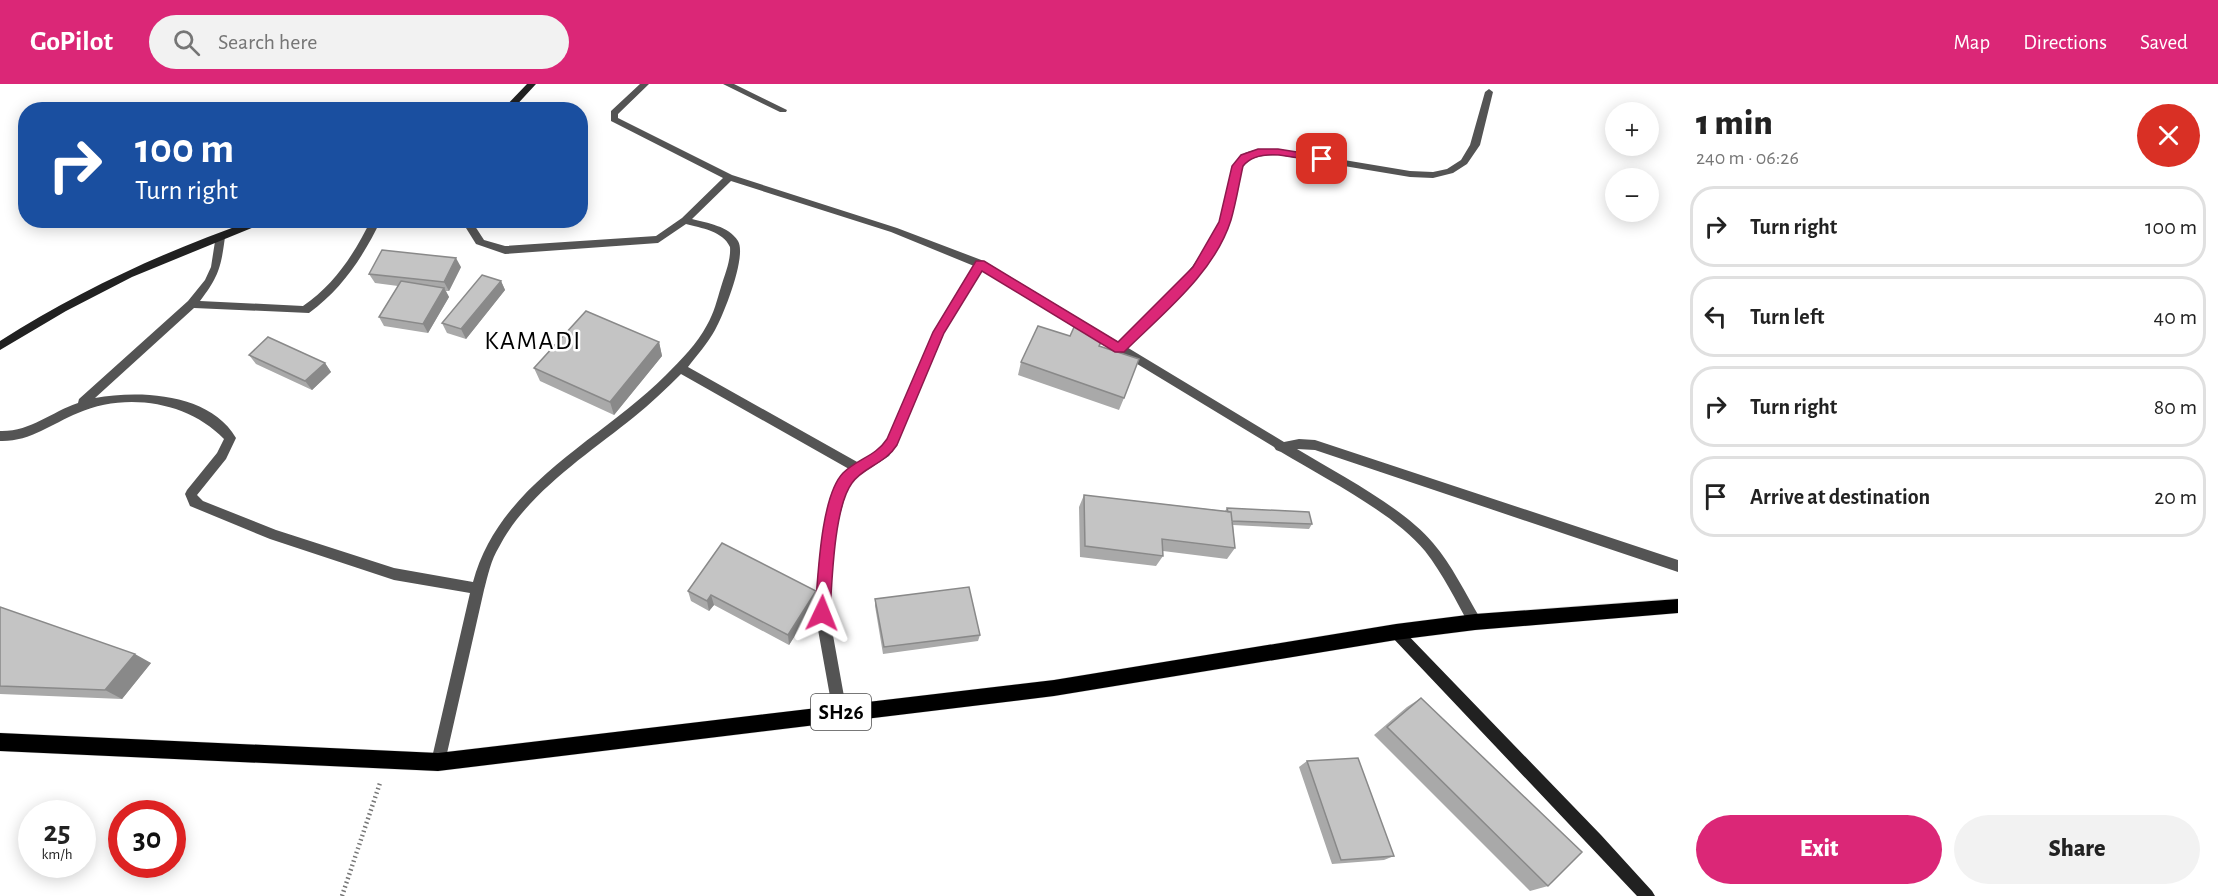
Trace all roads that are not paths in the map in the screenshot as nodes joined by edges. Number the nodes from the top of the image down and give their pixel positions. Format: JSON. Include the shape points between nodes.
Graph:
{"nodes":[{"id":1,"x":532,"y":84,"type":"edge"},
{"id":2,"x":645,"y":84,"type":"edge"},
{"id":3,"x":727,"y":84,"type":"edge"},
{"id":4,"x":1489,"y":92,"type":"dead end"},
{"id":5,"x":514,"y":102,"type":"edge"},
{"id":6,"x":783,"y":110,"type":"dead end"},
{"id":7,"x":729,"y":177,"type":"junction"},
{"id":8,"x":685,"y":220,"type":"junction"},
{"id":9,"x":244,"y":228,"type":"edge"},
{"id":10,"x":371,"y":228,"type":"edge"},
{"id":11,"x":471,"y":228,"type":"edge"},
{"id":12,"x":220,"y":237,"type":"junction"},
{"id":13,"x":980,"y":264,"type":"junction"},
{"id":14,"x":192,"y":304,"type":"junction"},
{"id":15,"x":0,"y":346,"type":"edge"},
{"id":16,"x":1119,"y":348,"type":"junction"},
{"id":17,"x":681,"y":369,"type":"junction"},
{"id":18,"x":75,"y":408,"type":"junction"},
{"id":19,"x":0,"y":436,"type":"edge"},
{"id":20,"x":1280,"y":447,"type":"junction"},
{"id":21,"x":858,"y":468,"type":"junction"},
{"id":22,"x":1678,"y":566,"type":"edge"},
{"id":23,"x":478,"y":589,"type":"junction"},
{"id":24,"x":1678,"y":606,"type":"edge"},
{"id":25,"x":1475,"y":622,"type":"junction"},
{"id":26,"x":1396,"y":632,"type":"junction"},
{"id":27,"x":840,"y":712,"type":"junction"},
{"id":28,"x":0,"y":742,"type":"edge"},
{"id":29,"x":438,"y":762,"type":"junction"},
{"id":30,"x":1647,"y":896,"type":"edge"}],
"edges":[{"from":1,"to":5,"type":"main road"},
{"from":2,"to":7,"type":"street","via":[[620,106],[614,119]]},
{"from":3,"to":6,"type":"street"},
{"from":4,"to":16,"type":"street","via":[[1475,145],[1464,162],[1450,171],[1410,174],[1278,152],[1245,157],[1238,166],[1225,222],[1211,250],[1170,299]]},
{"from":7,"to":8,"type":"street"},
{"from":7,"to":13,"type":"street","via":[[894,230]]},
{"from":8,"to":11,"type":"street","via":[[658,239],[505,250],[480,242]]},
{"from":8,"to":17,"type":"street","via":[[723,233],[733,240],[736,251],[722,304],[707,335]]},
{"from":9,"to":12,"type":"main road"},
{"from":10,"to":14,"type":"street","via":[[340,280],[304,310]]},
{"from":12,"to":14,"type":"street","via":[[216,267]]},
{"from":12,"to":15,"type":"main road","via":[[86,297]]},
{"from":13,"to":16,"type":"street"},
{"from":13,"to":21,"type":"street","via":[[939,332],[893,441],[885,453]]},
{"from":14,"to":18,"type":"street"},
{"from":16,"to":20,"type":"street"},
{"from":17,"to":21,"type":"street"},
{"from":17,"to":23,"type":"street","via":[[632,415],[559,469],[524,504],[501,530],[488,555]]},
{"from":18,"to":19,"type":"street","via":[[20,435]]},
{"from":18,"to":23,"type":"street","via":[[116,397],[160,399],[198,413],[230,438],[222,456],[191,494],[194,502],[274,535],[394,574]]},
{"from":20,"to":22,"type":"street","via":[[1315,445]]},
{"from":20,"to":25,"type":"street","via":[[1355,490],[1427,545]]},
{"from":21,"to":27,"type":"street","via":[[841,488],[824,571],[822,613]]},
{"from":23,"to":29,"type":"street"},
{"from":24,"to":25,"type":"main road","number":"SH26"},
{"from":25,"to":26,"type":"main road","number":"SH26"},
{"from":26,"to":27,"type":"main road","number":"SH26","via":[[1054,688]]},
{"from":26,"to":30,"type":"main road"},
{"from":27,"to":29,"type":"main road","number":"SH26"},
{"from":28,"to":29,"type":"main road","number":"SH26"}]}
